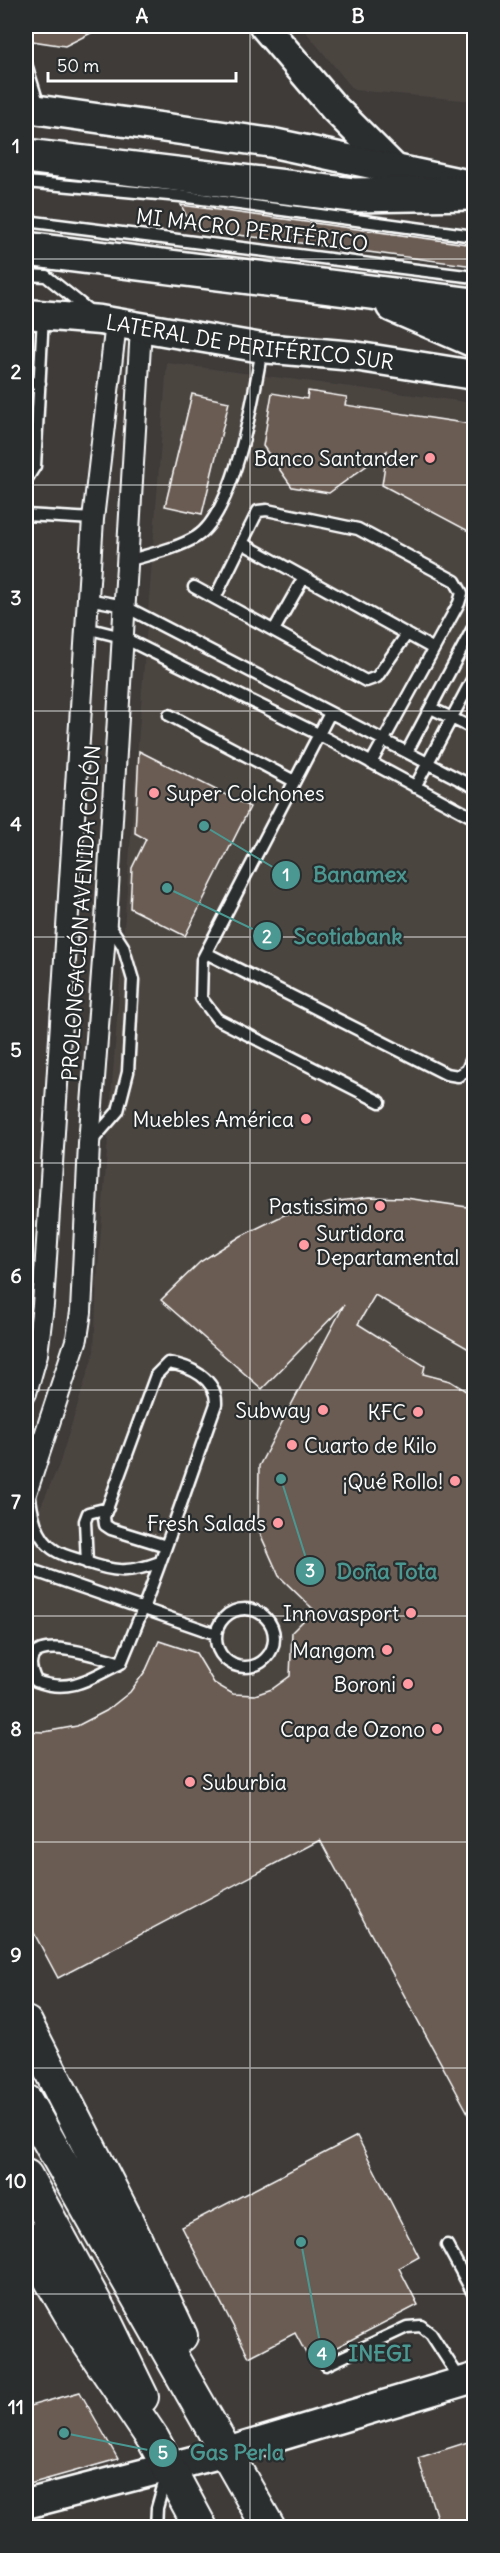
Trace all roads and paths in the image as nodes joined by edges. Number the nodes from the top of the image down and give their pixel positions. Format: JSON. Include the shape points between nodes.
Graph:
{"nodes":[{"id":1,"x":264,"y":26,"type":"edge"},
{"id":2,"x":26,"y":64,"type":"edge"},
{"id":3,"x":33,"y":108,"type":"edge"},
{"id":4,"x":26,"y":156,"type":"edge"},
{"id":5,"x":393,"y":168,"type":"junction"},
{"id":6,"x":26,"y":182,"type":"edge"},
{"id":7,"x":474,"y":186,"type":"edge"},
{"id":8,"x":474,"y":193,"type":"edge"},
{"id":9,"x":26,"y":221,"type":"edge"},
{"id":10,"x":474,"y":236,"type":"edge"},
{"id":11,"x":26,"y":249,"type":"edge"},
{"id":12,"x":26,"y":275,"type":"edge"},
{"id":13,"x":474,"y":278,"type":"edge"},
{"id":14,"x":356,"y":288,"type":"junction"},
{"id":15,"x":474,"y":305,"type":"edge"},
{"id":16,"x":34,"y":315,"type":"edge"},
{"id":17,"x":119,"y":323,"type":"junction"},
{"id":18,"x":474,"y":340,"type":"edge"},
{"id":19,"x":262,"y":348,"type":"junction"},
{"id":20,"x":470,"y":378,"type":"edge"},
{"id":21,"x":26,"y":382,"type":"edge"},
{"id":22,"x":40,"y":383,"type":"junction"},
{"id":23,"x":26,"y":480,"type":"edge"},
{"id":24,"x":26,"y":515,"type":"edge"},
{"id":25,"x":93,"y":519,"type":"junction"},
{"id":26,"x":242,"y":543,"type":"junction"},
{"id":27,"x":127,"y":561,"type":"junction"},
{"id":28,"x":304,"y":577,"type":"junction"},
{"id":29,"x":194,"y":587,"type":"dead end"},
{"id":30,"x":215,"y":598,"type":"junction"},
{"id":31,"x":88,"y":599,"type":"junction"},
{"id":32,"x":124,"y":606,"type":"junction"},
{"id":33,"x":474,"y":626,"type":"edge"},
{"id":34,"x":86,"y":628,"type":"junction"},
{"id":35,"x":274,"y":630,"type":"junction"},
{"id":36,"x":407,"y":634,"type":"junction"},
{"id":37,"x":122,"y":637,"type":"junction"},
{"id":38,"x":432,"y":648,"type":"junction"},
{"id":39,"x":474,"y":676,"type":"edge"},
{"id":40,"x":431,"y":708,"type":"junction"},
{"id":41,"x":330,"y":713,"type":"junction"},
{"id":42,"x":169,"y":715,"type":"dead end"},
{"id":43,"x":453,"y":718,"type":"junction"},
{"id":44,"x":474,"y":729,"type":"edge"},
{"id":45,"x":318,"y":734,"type":"junction"},
{"id":46,"x":382,"y":739,"type":"junction"},
{"id":47,"x":407,"y":752,"type":"junction"},
{"id":48,"x":371,"y":763,"type":"junction"},
{"id":49,"x":429,"y":764,"type":"junction"},
{"id":50,"x":294,"y":781,"type":"junction"},
{"id":51,"x":415,"y":787,"type":"junction"},
{"id":52,"x":474,"y":787,"type":"edge"},
{"id":53,"x":474,"y":818,"type":"edge"},
{"id":54,"x":106,"y":921,"type":"junction"},
{"id":55,"x":206,"y":953,"type":"junction"},
{"id":56,"x":474,"y":1054,"type":"edge"},
{"id":57,"x":380,"y":1102,"type":"dead end"},
{"id":58,"x":89,"y":1144,"type":"junction"},
{"id":59,"x":26,"y":1393,"type":"edge"},
{"id":60,"x":27,"y":1489,"type":"edge"},
{"id":61,"x":108,"y":1508,"type":"junction"},
{"id":62,"x":166,"y":1546,"type":"junction"},
{"id":63,"x":87,"y":1563,"type":"junction"},
{"id":64,"x":160,"y":1563,"type":"junction"},
{"id":65,"x":26,"y":1568,"type":"edge"},
{"id":66,"x":144,"y":1609,"type":"junction"},
{"id":67,"x":216,"y":1634,"type":"junction"},
{"id":68,"x":121,"y":1663,"type":"junction"},
{"id":69,"x":26,"y":2023,"type":"edge"},
{"id":70,"x":26,"y":2101,"type":"edge"},
{"id":71,"x":26,"y":2176,"type":"edge"},
{"id":72,"x":26,"y":2238,"type":"edge"},
{"id":73,"x":447,"y":2245,"type":"dead end"},
{"id":74,"x":474,"y":2295,"type":"edge"},
{"id":75,"x":326,"y":2365,"type":"dead end"},
{"id":76,"x":468,"y":2380,"type":"edge"},
{"id":77,"x":204,"y":2413,"type":"junction"},
{"id":78,"x":153,"y":2439,"type":"junction"},
{"id":79,"x":226,"y":2452,"type":"junction"},
{"id":80,"x":169,"y":2467,"type":"junction"},
{"id":81,"x":26,"y":2504,"type":"edge"},
{"id":82,"x":156,"y":2528,"type":"edge"},
{"id":83,"x":201,"y":2528,"type":"edge"},
{"id":84,"x":269,"y":2528,"type":"edge"}],
"edges":[{"from":1,"to":5,"type":"street","via":[[334,108]]},
{"from":2,"to":3,"type":"lane"},
{"from":3,"to":5,"type":"street","via":[[273,143]]},
{"from":4,"to":8,"type":"highway","via":[[353,195]]},
{"from":5,"to":7,"type":"street"},
{"from":6,"to":10,"type":"lane","name":"MI MACRO PERIFÉRICO","via":[[180,195]]},
{"from":9,"to":13,"type":"lane","name":"MI MACRO PERIFÉRICO"},
{"from":11,"to":14,"type":"highway"},
{"from":12,"to":17,"type":"lane","via":[[46,276]]},
{"from":14,"to":15,"type":"highway"},
{"from":14,"to":18,"type":"highway"},
{"from":16,"to":17,"type":"street","name":"LATERAL DE PERIFÉRICO SUR"},
{"from":16,"to":22,"type":"lane"},
{"from":17,"to":19,"type":"street","name":"LATERAL DE PERIFÉRICO SUR"},
{"from":17,"to":25,"type":"street","name":"PROLONGACIÓN AVENIDA COLÓN"},
{"from":17,"to":27,"type":"street","name":"PROLONGACIÓN AVENIDA COLÓN"},
{"from":19,"to":20,"type":"street","name":"LATERAL DE PERIFÉRICO SUR","via":[[354,356]]},
{"from":19,"to":27,"type":"lane","via":[[231,482],[216,518],[198,536],[173,548]]},
{"from":21,"to":22,"type":"lane"},
{"from":22,"to":23,"type":"lane","via":[[35,466]]},
{"from":24,"to":25,"type":"lane"},
{"from":25,"to":31,"type":"street","name":"PROLONGACIÓN AVENIDA COLÓN"},
{"from":26,"to":28,"type":"lane"},
{"from":26,"to":30,"type":"lane"},
{"from":26,"to":38,"type":"lane","via":[[258,511],[267,510],[358,529],[455,581],[462,593],[459,603]]},
{"from":27,"to":32,"type":"street","name":"PROLONGACIÓN AVENIDA COLÓN"},
{"from":28,"to":35,"type":"lane"},
{"from":28,"to":36,"type":"lane"},
{"from":29,"to":30,"type":"lane"},
{"from":30,"to":35,"type":"lane"},
{"from":31,"to":32,"type":"lane"},
{"from":31,"to":34,"type":"street","name":"PROLONGACIÓN AVENIDA COLÓN"},
{"from":32,"to":37,"type":"street","name":"PROLONGACIÓN AVENIDA COLÓN"},
{"from":32,"to":41,"type":"lane"},
{"from":33,"to":40,"type":"lane"},
{"from":34,"to":37,"type":"lane"},
{"from":34,"to":59,"type":"street","name":"PROLONGACIÓN AVENIDA COLÓN","via":[[43,1305],[37,1354]]},
{"from":35,"to":36,"type":"lane","via":[[366,681],[377,677]]},
{"from":36,"to":38,"type":"lane"},
{"from":37,"to":45,"type":"lane"},
{"from":37,"to":54,"type":"street","name":"PROLONGACIÓN AVENIDA COLÓN"},
{"from":38,"to":46,"type":"lane"},
{"from":39,"to":43,"type":"lane"},
{"from":40,"to":43,"type":"lane"},
{"from":40,"to":47,"type":"lane"},
{"from":41,"to":45,"type":"lane"},
{"from":41,"to":46,"type":"lane"},
{"from":42,"to":50,"type":"lane"},
{"from":43,"to":44,"type":"lane"},
{"from":43,"to":49,"type":"lane"},
{"from":45,"to":48,"type":"lane"},
{"from":45,"to":50,"type":"lane"},
{"from":46,"to":47,"type":"lane"},
{"from":46,"to":48,"type":"lane"},
{"from":47,"to":49,"type":"lane"},
{"from":48,"to":51,"type":"lane"},
{"from":49,"to":51,"type":"lane"},
{"from":49,"to":52,"type":"lane"},
{"from":50,"to":55,"type":"lane"},
{"from":51,"to":53,"type":"lane"},
{"from":54,"to":58,"type":"street","name":"PROLONGACIÓN AVENIDA COLÓN"},
{"from":54,"to":58,"type":"lane","via":[[123,946],[133,980],[128,1072],[118,1111]]},
{"from":55,"to":56,"type":"lane","via":[[446,1074],[458,1076],[467,1070]]},
{"from":55,"to":57,"type":"lane","via":[[202,960],[201,998],[217,1019]]},
{"from":58,"to":60,"type":"street","name":"PROLONGACIÓN AVENIDA COLÓN","via":[[78,1338]]},
{"from":60,"to":63,"type":"lane","via":[[31,1515],[42,1536],[55,1551]]},
{"from":61,"to":62,"type":"lane","via":[[105,1525]]},
{"from":61,"to":62,"type":"lane","via":[[156,1375],[168,1363],[184,1365],[209,1383],[216,1392],[216,1404]]},
{"from":61,"to":63,"type":"lane","via":[[88,1513]]},
{"from":62,"to":64,"type":"lane"},
{"from":63,"to":64,"type":"lane","via":[[111,1571],[136,1571]]},
{"from":64,"to":66,"type":"lane"},
{"from":65,"to":66,"type":"lane"},
{"from":66,"to":67,"type":"lane"},
{"from":66,"to":68,"type":"lane"},
{"from":67,"to":67,"type":"lane","via":[[222,1620],[234,1611],[250,1609],[264,1614],[273,1627],[275,1642],[269,1656],[257,1665],[242,1667],[227,1661],[218,1649]]},
{"from":68,"to":68,"type":"lane","via":[[80,1684],[52,1687],[36,1681],[31,1671],[34,1657],[42,1649],[55,1647]]},
{"from":69,"to":77,"type":"main road","via":[[126,2219],[188,2352]]},
{"from":70,"to":77,"type":"main road"},
{"from":71,"to":78,"type":"main road","via":[[140,2390]]},
{"from":72,"to":78,"type":"main road","via":[[81,2332]]},
{"from":73,"to":74,"type":"lane"},
{"from":75,"to":76,"type":"lane","via":[[407,2327],[421,2326]]},
{"from":76,"to":79,"type":"street"},
{"from":77,"to":79,"type":"main road"},
{"from":78,"to":80,"type":"main road"},
{"from":79,"to":80,"type":"street"},
{"from":79,"to":84,"type":"main road"},
{"from":80,"to":81,"type":"street"},
{"from":80,"to":82,"type":"lane"},
{"from":80,"to":83,"type":"main road"}]}
